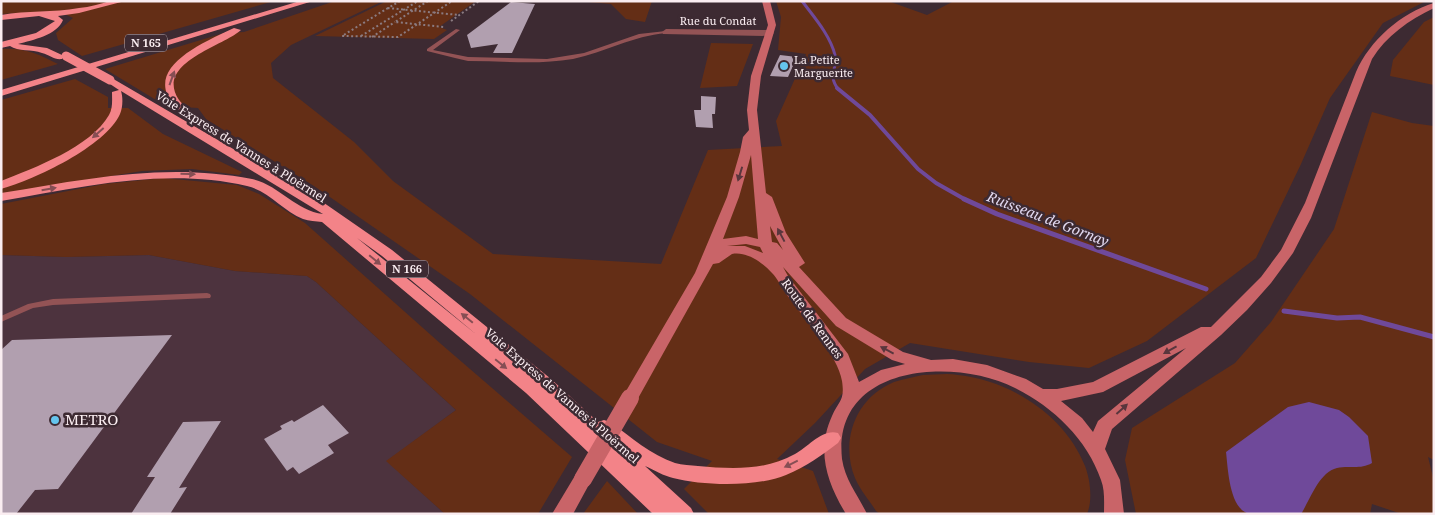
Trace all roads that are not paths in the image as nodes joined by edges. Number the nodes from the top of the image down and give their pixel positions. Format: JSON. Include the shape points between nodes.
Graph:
{"nodes":[{"id":1,"x":121,"y":1,"type":"edge"},
{"id":2,"x":290,"y":1,"type":"edge"},
{"id":3,"x":309,"y":1,"type":"edge"},
{"id":4,"x":315,"y":1,"type":"edge"},
{"id":5,"x":766,"y":1,"type":"edge"},
{"id":6,"x":1434,"y":5,"type":"edge"},
{"id":7,"x":47,"y":14,"type":"junction"},
{"id":8,"x":2,"y":17,"type":"edge"},
{"id":9,"x":458,"y":30,"type":"road end"},
{"id":10,"x":47,"y":32,"type":"junction"},
{"id":11,"x":666,"y":32,"type":"joint"},
{"id":12,"x":770,"y":32,"type":"junction"},
{"id":13,"x":1,"y":45,"type":"edge"},
{"id":14,"x":62,"y":57,"type":"junction"},
{"id":15,"x":106,"y":81,"type":"junction"},
{"id":16,"x":1,"y":85,"type":"edge"},
{"id":17,"x":117,"y":92,"type":"junction"},
{"id":18,"x":1,"y":95,"type":"edge"},
{"id":19,"x":753,"y":128,"type":"junction"},
{"id":20,"x":259,"y":168,"type":"junction"},
{"id":21,"x":760,"y":182,"type":"junction"},
{"id":22,"x":1,"y":185,"type":"edge"},
{"id":23,"x":1,"y":197,"type":"edge"},
{"id":24,"x":324,"y":218,"type":"junction"},
{"id":25,"x":765,"y":243,"type":"junction"},
{"id":26,"x":713,"y":247,"type":"junction"},
{"id":27,"x":702,"y":273,"type":"junction"},
{"id":28,"x":781,"y":277,"type":"junction"},
{"id":29,"x":815,"y":292,"type":"junction"},
{"id":30,"x":207,"y":296,"type":"dead end"},
{"id":31,"x":1,"y":319,"type":"edge"},
{"id":32,"x":1228,"y":319,"type":"junction"},
{"id":33,"x":933,"y":364,"type":"junction"},
{"id":34,"x":545,"y":383,"type":"junction"},
{"id":35,"x":1041,"y":395,"type":"junction"},
{"id":36,"x":852,"y":397,"type":"junction"},
{"id":37,"x":832,"y":438,"type":"junction"},
{"id":38,"x":1097,"y":448,"type":"junction"},
{"id":39,"x":562,"y":514,"type":"edge"},
{"id":40,"x":667,"y":514,"type":"edge"},
{"id":41,"x":684,"y":514,"type":"edge"},
{"id":42,"x":857,"y":514,"type":"edge"},
{"id":43,"x":1114,"y":514,"type":"edge"}],
"edges":[{"from":1,"to":7,"type":"highway","via":[[80,11]]},
{"from":2,"to":16,"type":"highway","number":"N 165"},
{"from":3,"to":18,"type":"highway","number":"N 165"},
{"from":20,"to":4,"type":"highway","one_way":true,"via":[[259,161],[215,135],[176,103],[169,88],[173,72],[192,54],[220,38]]},
{"from":5,"to":12,"type":"main road","name":"Route de Rennes","via":[[772,25]]},
{"from":6,"to":32,"type":"main road","via":[[1394,28],[1367,58],[1305,218],[1288,250],[1262,286]]},
{"from":7,"to":8,"type":"highway"},
{"from":7,"to":10,"type":"highway","via":[[59,20]]},
{"from":9,"to":11,"type":"lane","via":[[429,50],[455,57],[550,60],[573,58],[640,34]]},
{"from":10,"to":13,"type":"highway"},
{"from":10,"to":14,"type":"highway","name":"Voie Express de Vannes à Ploërmel","number":"N 166","via":[[49,42]]},
{"from":11,"to":12,"type":"street","name":"Rue du Condat"},
{"from":12,"to":19,"type":"main road","name":"Route de Rennes","via":[[753,87]]},
{"from":13,"to":14,"type":"highway","name":"Voie Express de Vannes à Ploërmel","number":"N 166","via":[[30,47]]},
{"from":14,"to":15,"type":"highway","name":"Voie Express de Vannes à Ploërmel","number":"N 166"},
{"from":15,"to":17,"type":"highway","name":"Voie Express de Vannes à Ploërmel","number":"N 166"},
{"from":15,"to":20,"type":"highway","name":"Voie Express de Vannes à Ploërmel","number":"N 166"},
{"from":17,"to":22,"type":"highway","one_way":true,"via":[[115,114],[89,141],[55,162]]},
{"from":17,"to":24,"type":"highway","name":"Voie Express de Vannes à Ploërmel","number":"N 166"},
{"from":19,"to":21,"type":"main road","name":"Route de Rennes"},
{"from":19,"to":26,"type":"main road","one_way":true,"via":[[733,197]]},
{"from":34,"to":20,"type":"highway","name":"Voie Express de Vannes à Ploërmel","number":"N 166","one_way":true,"via":[[387,253]]},
{"from":21,"to":25,"type":"main road","name":"Route de Rennes"},
{"from":29,"to":21,"type":"main road","name":"Route de Rennes","one_way":true,"via":[[779,233]]},
{"from":23,"to":24,"type":"highway","one_way":true,"via":[[109,179],[206,175],[252,183],[307,216]]},
{"from":24,"to":40,"type":"highway","name":"Voie Express de Vannes à Ploërmel","number":"N 166","one_way":true,"via":[[532,389]]},
{"from":25,"to":26,"type":"main road","via":[[729,241]]},
{"from":25,"to":28,"type":"main road","name":"Route de Rennes"},
{"from":25,"to":29,"type":"main road","name":"Route de Rennes","via":[[781,254]]},
{"from":26,"to":27,"type":"main road"},
{"from":27,"to":28,"type":"main road","via":[[718,255],[726,251],[746,250],[761,255]]},
{"from":27,"to":39,"type":"main road","bridge":true},
{"from":28,"to":36,"type":"main road","name":"Route de Rennes","via":[[842,358],[850,379]]},
{"from":33,"to":29,"type":"main road","name":"Route de Rennes","one_way":true,"via":[[898,356],[871,342],[841,322]]},
{"from":30,"to":31,"type":"lane","via":[[53,302],[31,306]]},
{"from":32,"to":35,"type":"main road","one_way":true,"via":[[1097,388]]},
{"from":38,"to":32,"type":"main road","one_way":true,"via":[[1104,426]]},
{"from":33,"to":35,"type":"main road","via":[[1006,377]]},
{"from":33,"to":36,"type":"main road","via":[[901,369],[874,380]]},
{"from":37,"to":34,"type":"highway","one_way":true,"via":[[779,470],[751,476],[674,471],[644,457]]},
{"from":34,"to":41,"type":"highway","name":"Voie Express de Vannes à Ploërmel","number":"N 166"},
{"from":35,"to":38,"type":"main road","via":[[1072,419]]},
{"from":36,"to":37,"type":"main road","via":[[840,415]]},
{"from":37,"to":42,"type":"main road","via":[[832,462],[842,492]]},
{"from":38,"to":43,"type":"main road","via":[[1111,481]]}]}
